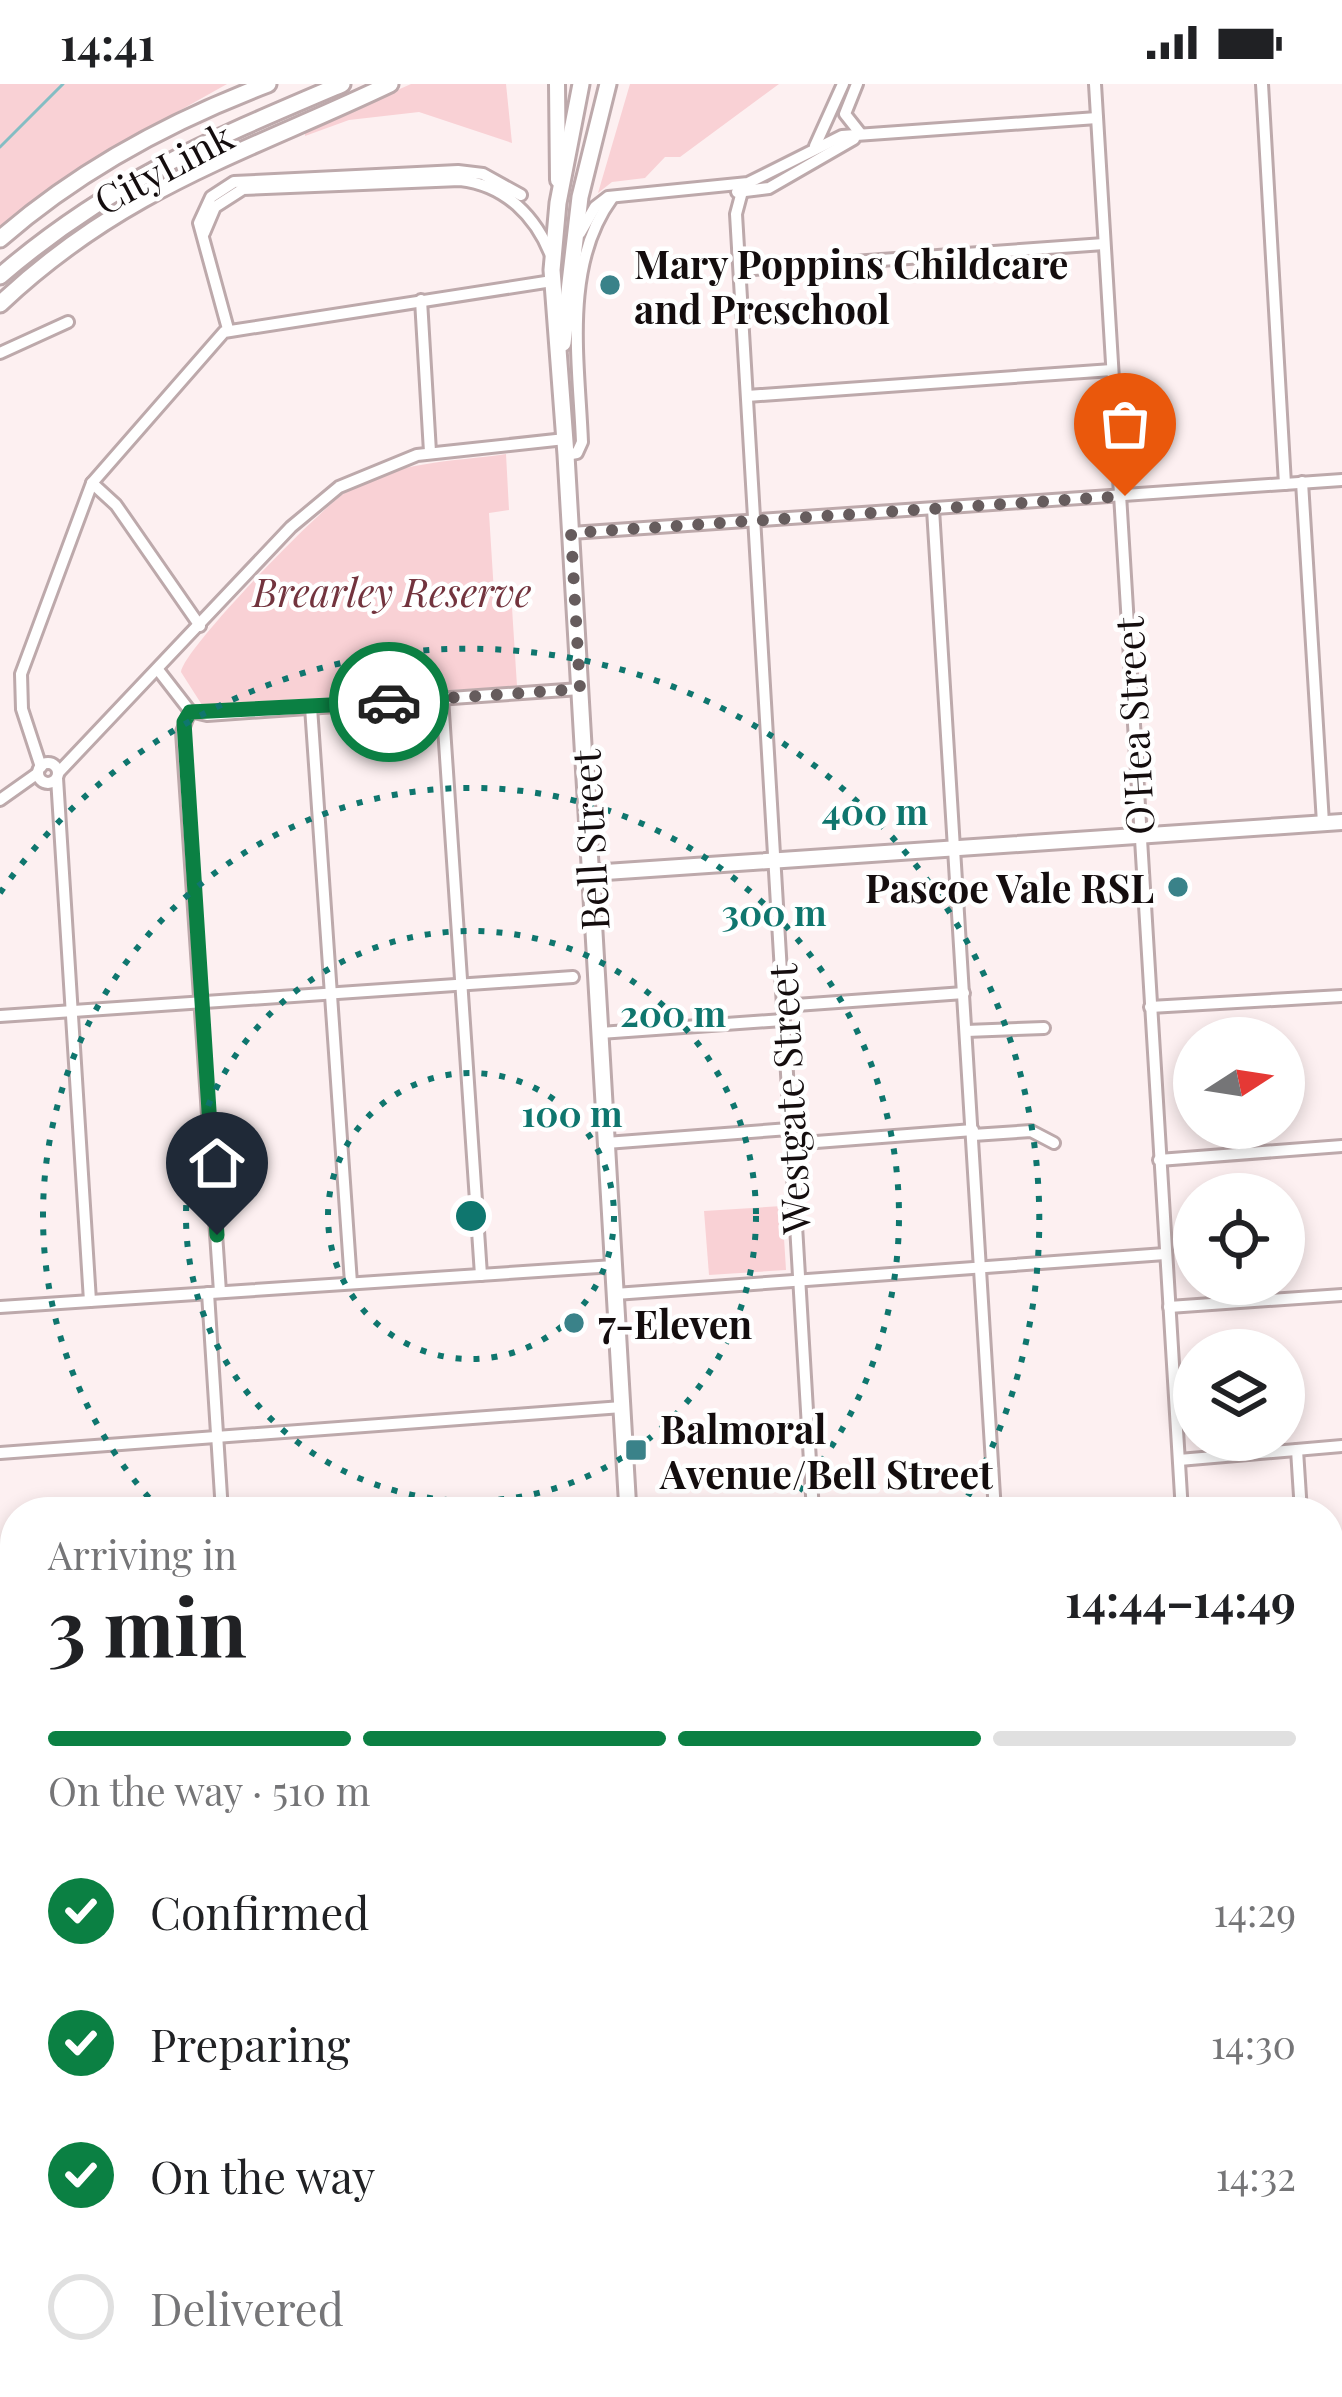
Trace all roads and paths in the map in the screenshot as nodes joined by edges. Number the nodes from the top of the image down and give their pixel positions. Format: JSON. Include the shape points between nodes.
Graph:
{"nodes":[{"id":1,"x":268,"y":84,"type":"edge"},
{"id":2,"x":342,"y":84,"type":"edge"},
{"id":3,"x":390,"y":84,"type":"edge"},
{"id":4,"x":557,"y":84,"type":"edge"},
{"id":5,"x":581,"y":84,"type":"edge"},
{"id":6,"x":608,"y":84,"type":"edge"},
{"id":7,"x":843,"y":84,"type":"edge"},
{"id":8,"x":857,"y":84,"type":"edge"},
{"id":9,"x":1095,"y":84,"type":"edge"},
{"id":10,"x":1262,"y":84,"type":"edge"},
{"id":11,"x":1097,"y":118,"type":"junction"},
{"id":12,"x":869,"y":135,"type":"junction"},
{"id":13,"x":814,"y":148,"type":"junction"},
{"id":14,"x":742,"y":188,"type":"junction"},
{"id":15,"x":521,"y":195,"type":"dead end"},
{"id":16,"x":619,"y":195,"type":"junction"},
{"id":17,"x":558,"y":203,"type":"junction"},
{"id":18,"x":0,"y":239,"type":"edge"},
{"id":19,"x":1104,"y":244,"type":"junction"},
{"id":20,"x":205,"y":255,"type":"junction"},
{"id":21,"x":561,"y":262,"type":"junction"},
{"id":22,"x":741,"y":270,"type":"junction"},
{"id":23,"x":0,"y":276,"type":"edge"},
{"id":24,"x":552,"y":281,"type":"junction"},
{"id":25,"x":421,"y":300,"type":"junction"},
{"id":26,"x":0,"y":304,"type":"edge"},
{"id":27,"x":68,"y":322,"type":"dead end"},
{"id":28,"x":228,"y":329,"type":"junction"},
{"id":29,"x":0,"y":352,"type":"edge"},
{"id":30,"x":560,"y":364,"type":"junction"},
{"id":31,"x":1112,"y":370,"type":"junction"},
{"id":32,"x":747,"y":396,"type":"junction"},
{"id":33,"x":566,"y":447,"type":"junction"},
{"id":34,"x":430,"y":452,"type":"junction"},
{"id":35,"x":1342,"y":480,"type":"edge"},
{"id":36,"x":1302,"y":482,"type":"junction"},
{"id":37,"x":92,"y":484,"type":"junction"},
{"id":38,"x":1285,"y":484,"type":"junction"},
{"id":39,"x":1120,"y":496,"type":"junction"},
{"id":40,"x":933,"y":509,"type":"junction"},
{"id":41,"x":754,"y":521,"type":"junction"},
{"id":42,"x":571,"y":533,"type":"junction"},
{"id":43,"x":200,"y":626,"type":"junction"},
{"id":44,"x":159,"y":671,"type":"junction"},
{"id":45,"x":580,"y":689,"type":"junction"},
{"id":46,"x":442,"y":698,"type":"junction"},
{"id":47,"x":311,"y":707,"type":"junction"},
{"id":48,"x":190,"y":712,"type":"junction"},
{"id":49,"x":48,"y":773,"type":"junction"},
{"id":50,"x":0,"y":800,"type":"edge"},
{"id":51,"x":1342,"y":822,"type":"edge"},
{"id":52,"x":1323,"y":823,"type":"junction"},
{"id":53,"x":1140,"y":836,"type":"junction"},
{"id":54,"x":954,"y":848,"type":"junction"},
{"id":55,"x":774,"y":861,"type":"junction"},
{"id":56,"x":592,"y":873,"type":"junction"},
{"id":57,"x":572,"y":977,"type":"dead end"},
{"id":58,"x":461,"y":985,"type":"junction"},
{"id":59,"x":331,"y":993,"type":"junction"},
{"id":60,"x":964,"y":993,"type":"junction"},
{"id":61,"x":1342,"y":996,"type":"edge"},
{"id":62,"x":201,"y":1002,"type":"junction"},
{"id":63,"x":1150,"y":1007,"type":"junction"},
{"id":64,"x":71,"y":1012,"type":"junction"},
{"id":65,"x":782,"y":1013,"type":"junction"},
{"id":66,"x":0,"y":1016,"type":"edge"},
{"id":67,"x":1044,"y":1028,"type":"dead end"},
{"id":68,"x":967,"y":1031,"type":"junction"},
{"id":69,"x":600,"y":1034,"type":"junction"},
{"id":70,"x":789,"y":1129,"type":"junction"},
{"id":71,"x":973,"y":1132,"type":"junction"},
{"id":72,"x":606,"y":1143,"type":"junction"},
{"id":73,"x":1054,"y":1143,"type":"dead end"},
{"id":74,"x":790,"y":1144,"type":"junction"},
{"id":75,"x":1342,"y":1147,"type":"edge"},
{"id":76,"x":1159,"y":1160,"type":"junction"},
{"id":77,"x":1166,"y":1254,"type":"junction"},
{"id":78,"x":614,"y":1267,"type":"junction"},
{"id":79,"x":981,"y":1267,"type":"junction"},
{"id":80,"x":482,"y":1275,"type":"junction"},
{"id":81,"x":799,"y":1280,"type":"junction"},
{"id":82,"x":351,"y":1283,"type":"junction"},
{"id":83,"x":214,"y":1293,"type":"junction"},
{"id":84,"x":615,"y":1294,"type":"junction"},
{"id":85,"x":1342,"y":1294,"type":"edge"},
{"id":86,"x":90,"y":1301,"type":"junction"},
{"id":87,"x":0,"y":1307,"type":"edge"},
{"id":88,"x":1168,"y":1307,"type":"junction"},
{"id":89,"x":1173,"y":1377,"type":"edge"},
{"id":90,"x":622,"y":1407,"type":"junction"},
{"id":91,"x":218,"y":1436,"type":"junction"},
{"id":92,"x":1342,"y":1447,"type":"edge"},
{"id":93,"x":1305,"y":1449,"type":"edge"},
{"id":94,"x":0,"y":1453,"type":"edge"},
{"id":95,"x":1179,"y":1461,"type":"edge"},
{"id":96,"x":1298,"y":1461,"type":"edge"},
{"id":97,"x":221,"y":1497,"type":"edge"},
{"id":98,"x":627,"y":1497,"type":"edge"},
{"id":99,"x":812,"y":1497,"type":"edge"},
{"id":100,"x":994,"y":1497,"type":"edge"},
{"id":101,"x":1181,"y":1497,"type":"edge"},
{"id":102,"x":1300,"y":1497,"type":"edge"},
{"id":103,"x":103,"y":2397,"type":"edge"},
{"id":104,"x":112,"y":2397,"type":"edge"}],
"edges":[{"from":1,"to":18,"type":"highway","name":"CityLink","via":[[107,161]]},
{"from":2,"to":23,"type":"highway","name":"CityLink","via":[[151,168]]},
{"from":3,"to":26,"type":"highway","via":[[168,182],[89,231]]},
{"from":4,"to":17,"type":"main road"},
{"from":5,"to":17,"type":"highway"},
{"from":6,"to":21,"type":"highway"},
{"from":7,"to":13,"type":"street"},
{"from":8,"to":12,"type":"street","via":[[846,119]]},
{"from":9,"to":11,"type":"street","name":"O'Hea Street"},
{"from":10,"to":38,"type":"street"},
{"from":11,"to":12,"type":"street"},
{"from":11,"to":19,"type":"street","name":"O'Hea Street"},
{"from":12,"to":13,"type":"street"},
{"from":12,"to":14,"type":"street","via":[[769,188]]},
{"from":13,"to":14,"type":"street"},
{"from":14,"to":16,"type":"street"},
{"from":14,"to":22,"type":"street","name":"Westgate Street"},
{"from":15,"to":20,"type":"street","via":[[483,174],[458,171],[242,179],[217,191],[202,211]]},
{"from":16,"to":21,"type":"street","via":[[591,212]]},
{"from":16,"to":33,"type":"street","name":"Bell Street","via":[[599,218],[583,268],[582,442],[577,453]]},
{"from":17,"to":21,"type":"highway"},
{"from":19,"to":22,"type":"street"},
{"from":19,"to":31,"type":"street","name":"O'Hea Street"},
{"from":20,"to":21,"type":"street","via":[[211,214],[243,189],[460,180],[518,205]]},
{"from":20,"to":28,"type":"street"},
{"from":21,"to":24,"type":"highway","name":"Bell Street"},
{"from":21,"to":30,"type":"highway","name":"Bell Street"},
{"from":22,"to":32,"type":"street","name":"Westgate Street"},
{"from":24,"to":25,"type":"street"},
{"from":24,"to":30,"type":"highway","name":"Bell Street"},
{"from":25,"to":28,"type":"street"},
{"from":25,"to":34,"type":"street"},
{"from":27,"to":29,"type":"street"},
{"from":28,"to":37,"type":"street"},
{"from":30,"to":33,"type":"highway","name":"Bell Street"},
{"from":31,"to":32,"type":"street"},
{"from":31,"to":39,"type":"street","name":"O'Hea Street"},
{"from":32,"to":41,"type":"street","name":"Westgate Street"},
{"from":33,"to":34,"type":"street"},
{"from":33,"to":42,"type":"highway","name":"Bell Street"},
{"from":34,"to":43,"type":"street","via":[[374,469],[319,501]]},
{"from":35,"to":36,"type":"street"},
{"from":36,"to":38,"type":"street"},
{"from":36,"to":52,"type":"street"},
{"from":37,"to":43,"type":"street","via":[[116,505]]},
{"from":37,"to":49,"type":"street","via":[[23,663],[22,709]]},
{"from":38,"to":39,"type":"street"},
{"from":39,"to":40,"type":"street"},
{"from":39,"to":53,"type":"street","name":"O'Hea Street"},
{"from":40,"to":41,"type":"street"},
{"from":40,"to":54,"type":"street"},
{"from":41,"to":42,"type":"street"},
{"from":41,"to":55,"type":"street","name":"Westgate Street"},
{"from":42,"to":45,"type":"highway","name":"Bell Street"},
{"from":43,"to":44,"type":"street"},
{"from":44,"to":48,"type":"street"},
{"from":44,"to":49,"type":"street"},
{"from":45,"to":46,"type":"street"},
{"from":45,"to":56,"type":"highway","name":"Bell Street"},
{"from":46,"to":47,"type":"street"},
{"from":46,"to":58,"type":"street"},
{"from":47,"to":48,"type":"street"},
{"from":47,"to":59,"type":"street"},
{"from":48,"to":62,"type":"street","via":[[182,732]]},
{"from":49,"to":50,"type":"street"},
{"from":49,"to":64,"type":"street"},
{"from":51,"to":52,"type":"main road"},
{"from":52,"to":53,"type":"main road"},
{"from":53,"to":54,"type":"main road"},
{"from":53,"to":63,"type":"street","name":"O'Hea Street"},
{"from":54,"to":55,"type":"main road"},
{"from":54,"to":60,"type":"street"},
{"from":55,"to":56,"type":"main road"},
{"from":55,"to":65,"type":"street","name":"Westgate Street"},
{"from":56,"to":69,"type":"highway","name":"Bell Street"},
{"from":57,"to":58,"type":"street"},
{"from":58,"to":59,"type":"street"},
{"from":58,"to":80,"type":"street"},
{"from":59,"to":62,"type":"street"},
{"from":59,"to":82,"type":"street"},
{"from":60,"to":65,"type":"street"},
{"from":60,"to":68,"type":"street"},
{"from":61,"to":63,"type":"street"},
{"from":62,"to":64,"type":"street"},
{"from":62,"to":83,"type":"street"},
{"from":63,"to":76,"type":"street","name":"O'Hea Street"},
{"from":64,"to":66,"type":"street"},
{"from":64,"to":86,"type":"street"},
{"from":65,"to":69,"type":"street"},
{"from":65,"to":70,"type":"street","name":"Westgate Street"},
{"from":67,"to":68,"type":"street"},
{"from":68,"to":71,"type":"street"},
{"from":69,"to":72,"type":"highway","name":"Bell Street"},
{"from":70,"to":72,"type":"street"},
{"from":70,"to":74,"type":"street","name":"Westgate Street"},
{"from":71,"to":73,"type":"street","via":[[1031,1131]]},
{"from":71,"to":74,"type":"street"},
{"from":71,"to":79,"type":"street"},
{"from":72,"to":78,"type":"highway","name":"Bell Street"},
{"from":74,"to":81,"type":"street","name":"Westgate Street"},
{"from":75,"to":76,"type":"street"},
{"from":76,"to":77,"type":"street","name":"O'Hea Street"},
{"from":77,"to":79,"type":"street"},
{"from":77,"to":88,"type":"street","name":"O'Hea Street"},
{"from":78,"to":80,"type":"street"},
{"from":78,"to":84,"type":"highway","name":"Bell Street"},
{"from":79,"to":81,"type":"street"},
{"from":79,"to":100,"type":"street"},
{"from":80,"to":82,"type":"street"},
{"from":81,"to":84,"type":"street"},
{"from":81,"to":99,"type":"street","name":"Westgate Street"},
{"from":82,"to":83,"type":"street"},
{"from":83,"to":86,"type":"street"},
{"from":83,"to":91,"type":"street"},
{"from":84,"to":90,"type":"highway","name":"Bell Street"},
{"from":85,"to":88,"type":"street"},
{"from":86,"to":87,"type":"street"},
{"from":88,"to":89,"type":"street","name":"O'Hea Street"},
{"from":90,"to":91,"type":"street"},
{"from":90,"to":98,"type":"highway","name":"Bell Street"},
{"from":91,"to":94,"type":"street"},
{"from":91,"to":97,"type":"street"},
{"from":92,"to":93,"type":"street"},
{"from":95,"to":101,"type":"street","name":"O'Hea Street"},
{"from":96,"to":102,"type":"street"},
{"from":103,"to":104,"type":"street"}]}
